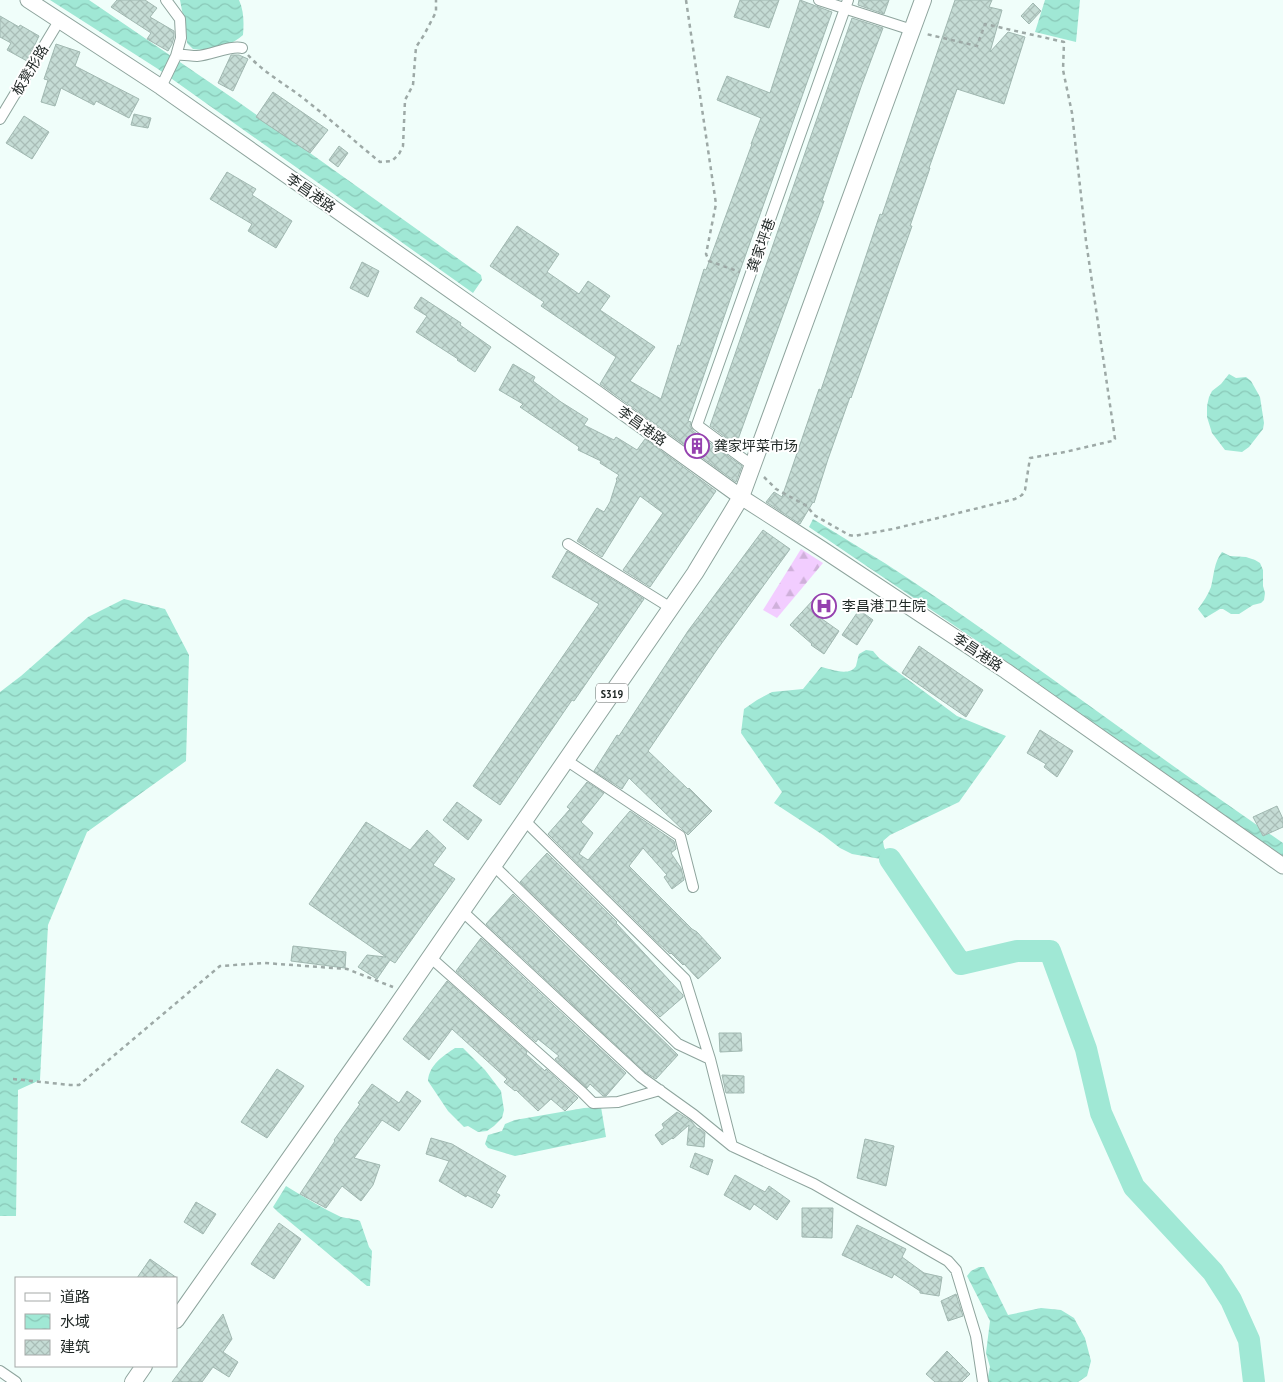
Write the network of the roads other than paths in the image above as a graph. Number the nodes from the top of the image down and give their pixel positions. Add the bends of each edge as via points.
1 (28, 0) edge
2 (166, 0) edge
3 (819, 0) edge
4 (923, 0) edge
5 (847, 4) edge
6 (59, 21) junction
7 (912, 30) junction
8 (242, 48) road end
9 (176, 56) junction
10 (163, 83) junction
11 (0, 119) edge
12 (753, 466) junction
13 (742, 497) junction
14 (568, 544) dead end
15 (671, 608) junction
16 (566, 760) junction
17 (524, 820) junction
18 (494, 865) junction
19 (1283, 866) edge
20 (693, 887) dead end
21 (462, 911) junction
22 (430, 957) junction
23 (710, 1059) junction
24 (660, 1090) junction
25 (732, 1146) junction
26 (178, 1317) edge
27 (143, 1367) edge
28 (0, 1371) edge
29 (16, 1382) edge
30 (133, 1382) edge
31 (983, 1382) edge

1 - 6 street, 李昌港路
2 - 9 street via 180,19 181,38
3 - 5 street
4 - 7 main road, S319
5 - 7 street
5 - 12 street, 龚家坪巷 via 697,425
6 - 10 street, 李昌港路
6 - 11 street, 板凳形路
7 - 12 main road, S319
8 - 9 street via 236,46 196,56
9 - 10 street
10 - 13 street, 李昌港路
12 - 13 main road, S319
13 - 15 main road, S319
13 - 19 street, 李昌港路 via 1006,671
14 - 15 street
15 - 16 main road, S319
16 - 17 main road, S319
16 - 20 street via 680,836
17 - 18 main road, S319
17 - 23 street via 686,979
18 - 21 main road, S319
18 - 23 street via 678,1044
21 - 22 main road, S319
21 - 24 street via 641,1077
22 - 24 street via 593,1103 618,1102
22 - 26 main road, S319
23 - 25 street
24 - 25 street
25 - 31 street via 814,1184 948,1261 956,1270 976,1336
27 - 30 main road
28 - 29 street

